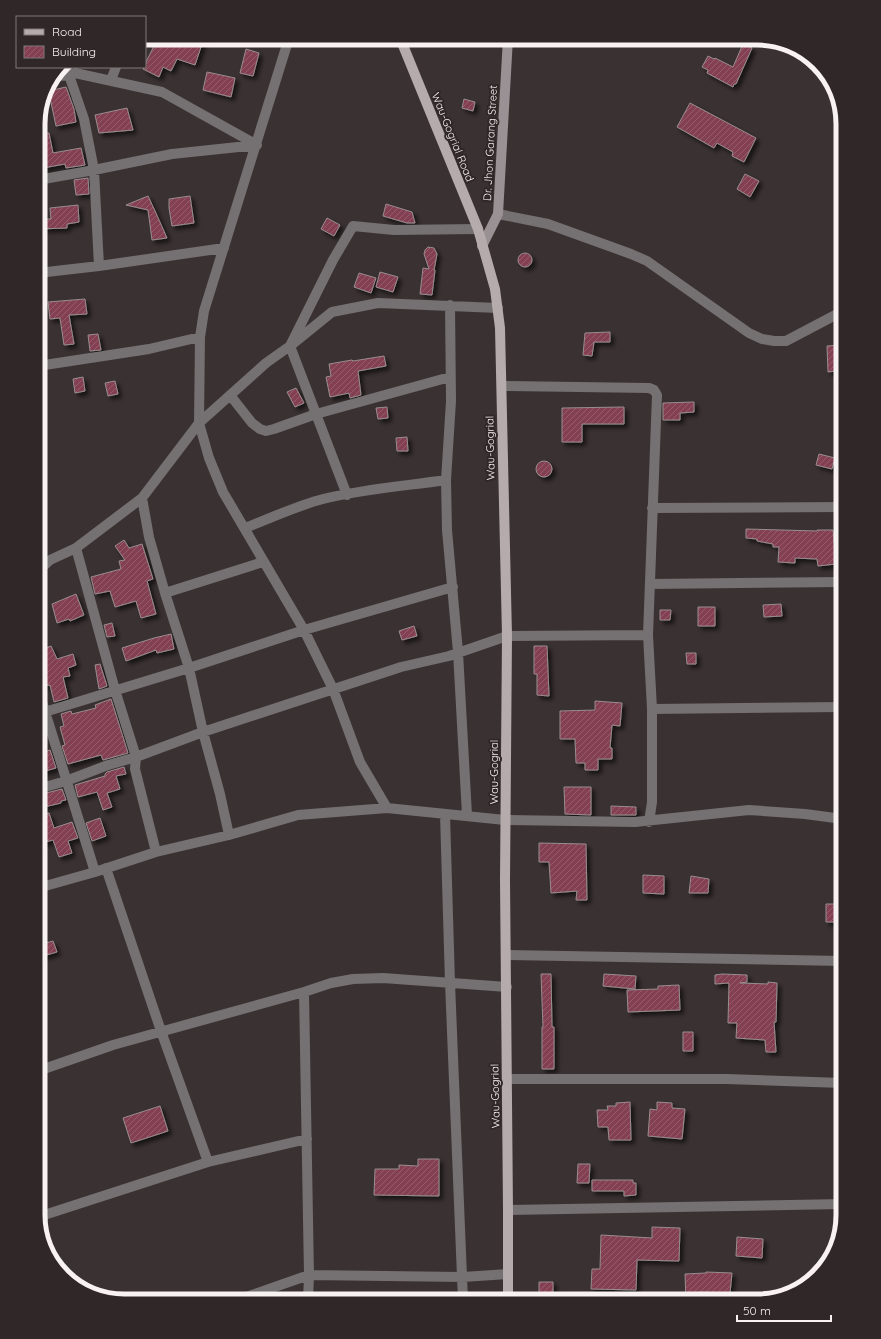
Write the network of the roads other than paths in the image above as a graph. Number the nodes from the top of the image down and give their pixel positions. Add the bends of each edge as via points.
1 (288, 45) edge
2 (403, 45) edge
3 (508, 45) edge
4 (116, 68) edge
5 (71, 71) edge
6 (111, 80) junction
7 (257, 145) junction
8 (94, 170) junction
9 (45, 179) edge
10 (498, 214) junction
11 (478, 229) junction
12 (482, 246) junction
13 (224, 248) junction
14 (99, 266) junction
15 (45, 272) edge
16 (450, 305) junction
17 (498, 308) junction
18 (836, 315) edge
19 (200, 337) junction
20 (290, 346) junction
21 (45, 365) edge
22 (450, 377) junction
23 (502, 386) junction
24 (230, 395) junction
25 (316, 414) junction
26 (199, 423) junction
27 (446, 480) junction
28 (347, 494) junction
29 (142, 498) junction
30 (836, 507) edge
31 (652, 508) junction
32 (245, 528) junction
33 (76, 548) junction
34 (263, 562) junction
35 (45, 565) edge
36 (836, 582) edge
37 (650, 584) junction
38 (452, 588) junction
39 (165, 593) junction
40 (304, 630) junction
41 (648, 635) junction
42 (506, 636) junction
43 (458, 652) junction
44 (189, 668) junction
45 (333, 689) junction
46 (115, 690) junction
47 (836, 707) edge
48 (652, 709) junction
49 (45, 712) edge
50 (45, 722) edge
51 (203, 732) junction
52 (136, 757) junction
53 (66, 781) junction
54 (45, 787) edge
55 (388, 808) junction
56 (445, 814) junction
57 (467, 815) junction
58 (836, 818) edge
59 (506, 820) junction
60 (649, 822) junction
61 (229, 835) junction
62 (156, 852) junction
63 (106, 868) junction
64 (95, 872) junction
65 (45, 886) edge
66 (506, 955) junction
67 (836, 961) edge
68 (450, 983) junction
69 (507, 987) junction
70 (304, 992) junction
71 (161, 1032) junction
72 (45, 1069) edge
73 (507, 1079) junction
74 (836, 1083) edge
75 (307, 1139) junction
76 (208, 1162) junction
77 (836, 1204) edge
78 (508, 1210) junction
79 (45, 1214) edge
80 (508, 1274) junction
81 (309, 1275) junction
82 (462, 1277) junction
83 (255, 1294) edge
84 (308, 1294) edge
85 (463, 1294) edge
86 (508, 1294) edge

1 - 7 street
2 - 11 main road, Wau-Gogrial Road
3 - 10 street, Dr. Jhon Garang Street
4 - 6 street
5 - 6 street
5 - 8 street
6 - 7 street via 162,92
7 - 8 street via 172,154
7 - 13 street
8 - 9 street
8 - 14 street
10 - 12 street, Dr. Jhon Garang Street
10 - 18 street via 548,224 647,261 749,333 762,339 786,341
11 - 12 main road, Wau-Gogrial Road
11 - 20 street via 394,230 353,226
12 - 17 main road, Wau-Gogrial
13 - 14 street
13 - 19 street via 204,311
14 - 15 street
16 - 17 street
16 - 20 street via 378,303 332,312
16 - 22 street
17 - 23 main road, Wau-Gogrial
19 - 21 street via 150,349
19 - 26 street
20 - 24 street via 266,363
20 - 25 street
22 - 25 street
22 - 27 street
23 - 31 street via 654,390 657,395
23 - 42 main road, Wau-Gogrial
24 - 25 street via 252,424 260,429 274,429
24 - 26 street
25 - 28 street
26 - 29 street
26 - 32 street via 209,458 223,492
27 - 28 street
27 - 38 street
28 - 32 street via 322,499
29 - 33 street
29 - 39 street via 149,537
30 - 31 street
31 - 37 street
32 - 34 street
33 - 35 street
33 - 46 street
34 - 39 street
34 - 40 street
36 - 37 street
37 - 41 street
38 - 40 street
38 - 43 street
39 - 44 street
40 - 44 street
40 - 45 street
41 - 42 street
41 - 48 street
42 - 43 street
42 - 59 main road, Wau-Gogrial
43 - 45 street
43 - 57 street
44 - 46 street
44 - 51 street
45 - 51 street
45 - 55 street via 360,762
46 - 49 street
46 - 52 street
47 - 48 street
48 - 60 street via 652,802
50 - 53 street
51 - 52 street
51 - 61 street
52 - 53 street
52 - 62 street via 135,769
53 - 54 street
53 - 64 street
55 - 56 street
55 - 61 street via 298,815
56 - 57 street
56 - 68 street
57 - 59 street
58 - 60 street via 749,810
59 - 60 street
59 - 66 main road, Wau-Gogrial
61 - 62 street
62 - 63 street
63 - 64 street
63 - 71 street
64 - 65 street
66 - 67 street
66 - 69 main road, Wau-Gogrial
68 - 69 street
68 - 70 street via 383,978 353,979
68 - 82 street
69 - 73 main road, Wau-Gogrial
70 - 71 street
70 - 75 street
71 - 72 street via 112,1045
71 - 76 street
73 - 74 street via 719,1079
73 - 78 main road, Wau-Gogrial
75 - 76 street
75 - 81 street
76 - 79 street
77 - 78 street
78 - 80 main road, Wau-Gogrial
80 - 82 street
80 - 86 main road, Wau-Gogrial
81 - 82 street
81 - 83 street
81 - 84 street
82 - 85 street

